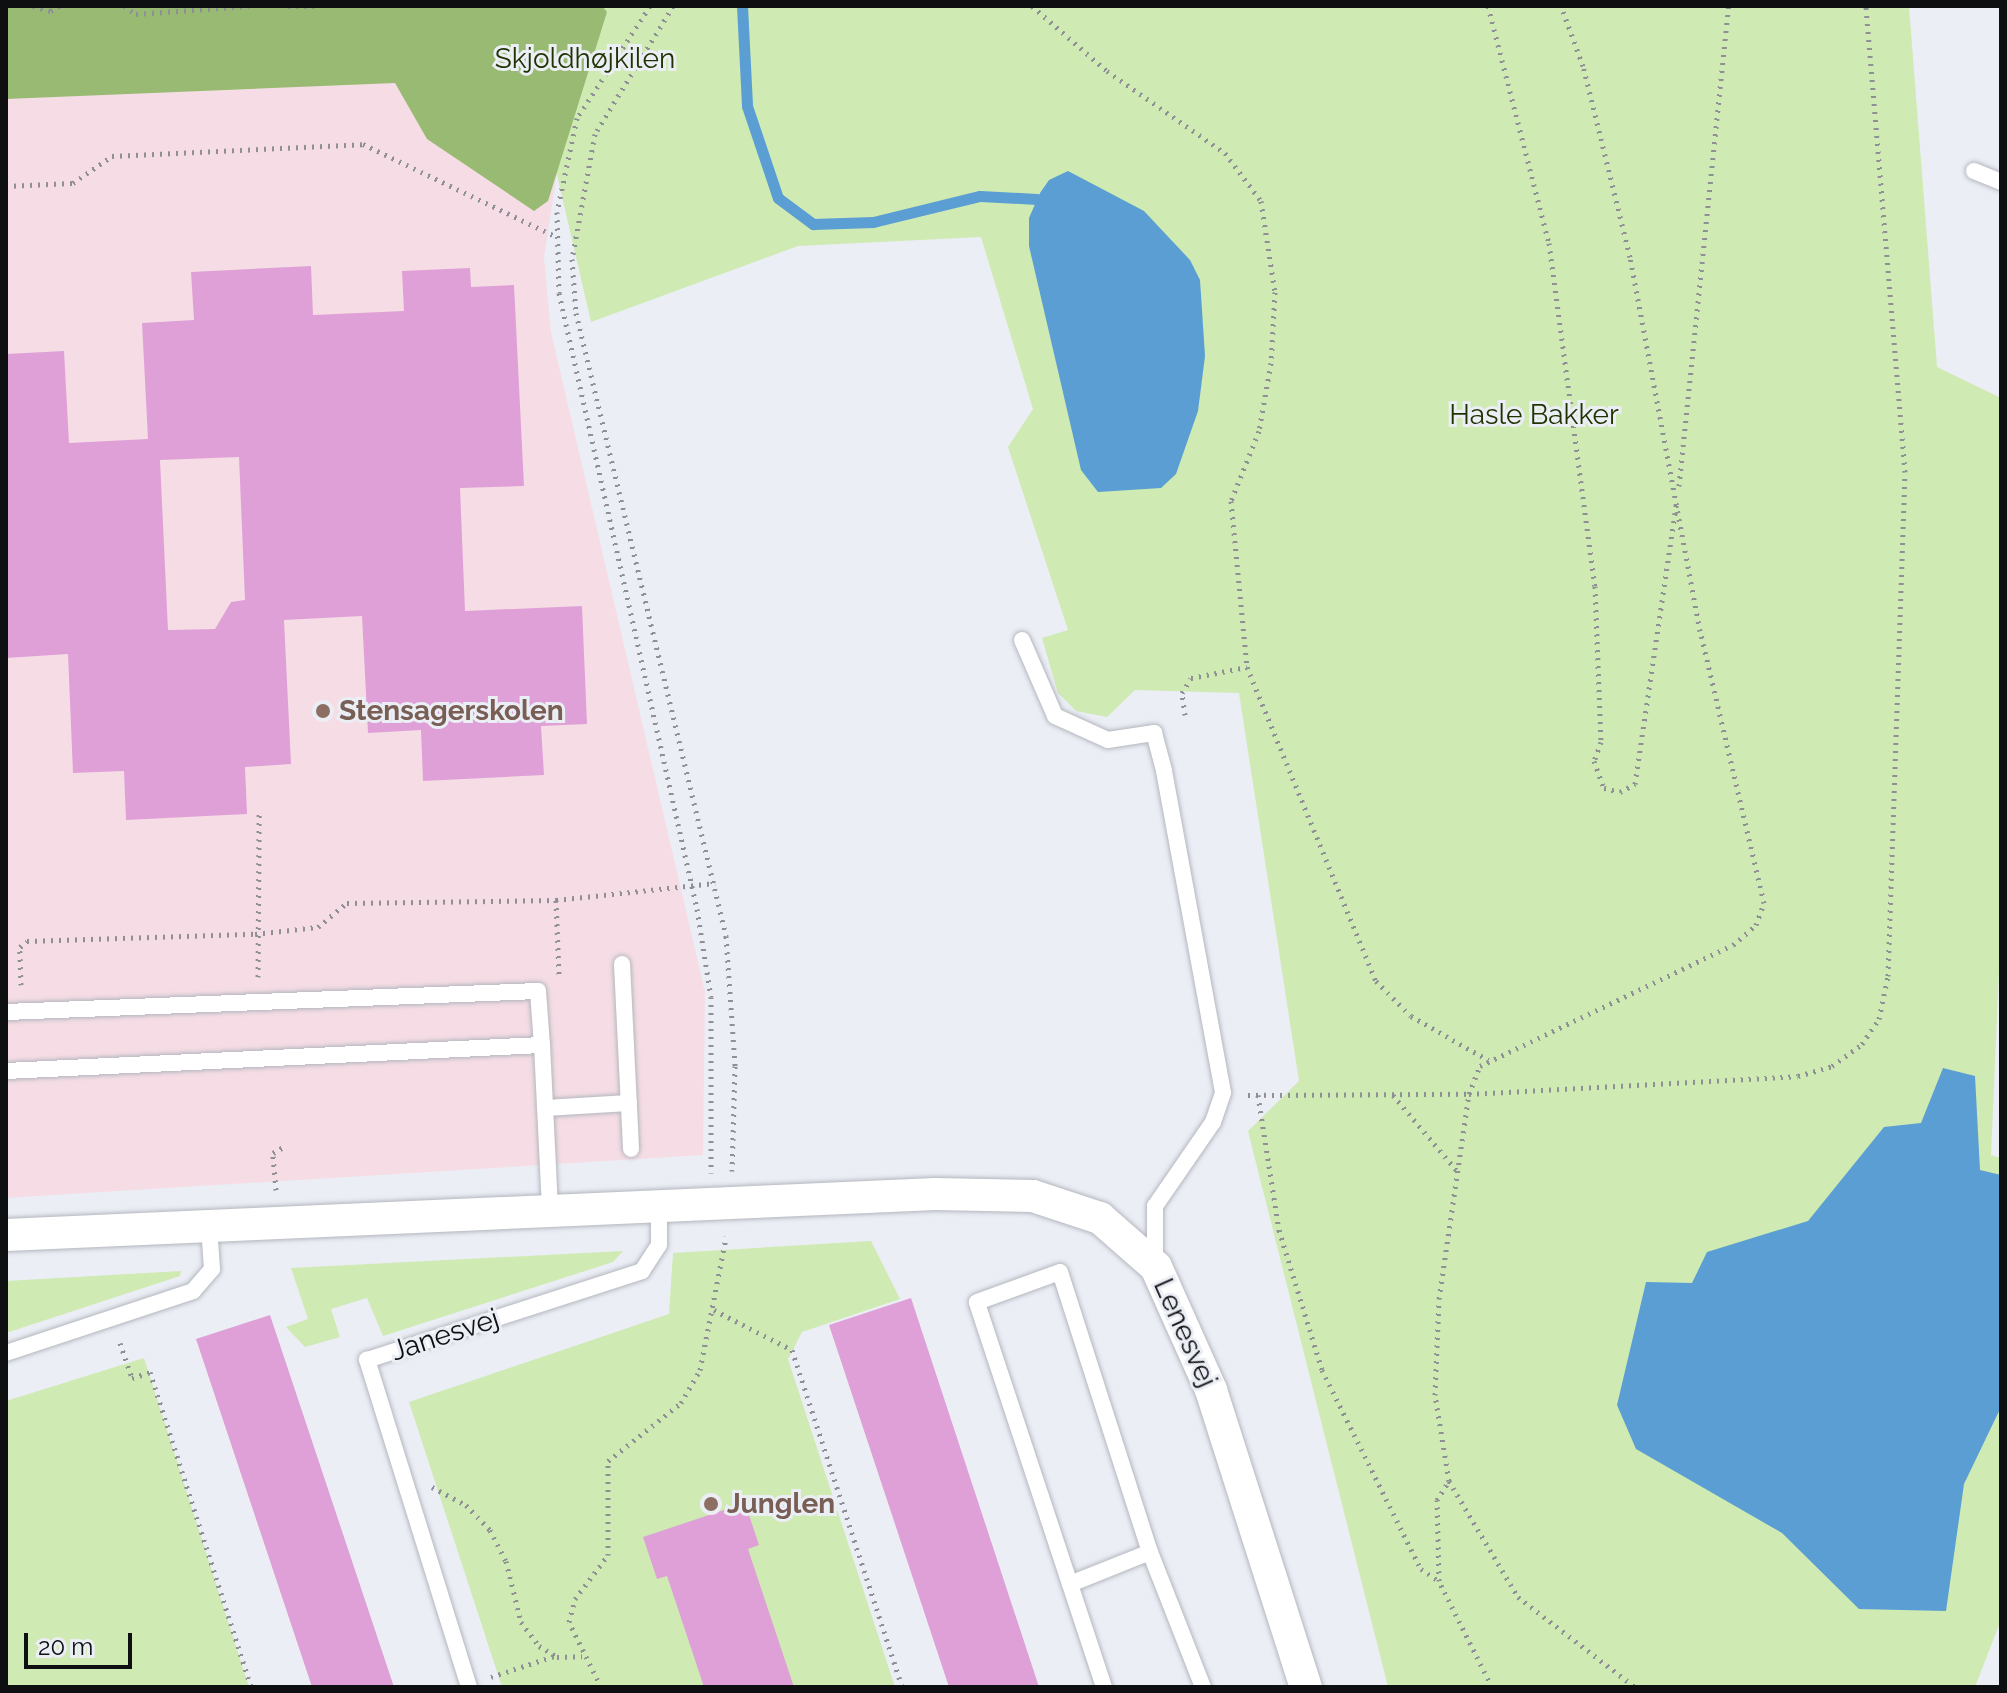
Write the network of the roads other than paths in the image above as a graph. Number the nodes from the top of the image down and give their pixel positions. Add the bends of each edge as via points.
1 (1974, 171) dead end
2 (2001, 182) edge
3 (1022, 640) dead end
4 (622, 964) dead end
5 (14, 1012) edge
6 (542, 1045) junction
7 (6, 1071) edge
8 (629, 1103) junction
9 (545, 1108) junction
10 (631, 1149) dead end
11 (659, 1204) junction
12 (550, 1210) junction
13 (209, 1226) junction
14 (6, 1235) edge
15 (1156, 1267) junction
16 (6, 1353) edge
17 (1150, 1552) junction
18 (1070, 1584) junction
19 (1304, 1686) edge
20 (469, 1687) edge
21 (1104, 1687) edge
22 (1203, 1687) edge

1 - 2 lane
3 - 15 lane via 1055,716 1108,740 1154,733 1223,1093 1213,1122 1155,1206 1150,1239
4 - 8 lane
5 - 6 lane via 538,991
6 - 7 lane
6 - 9 lane
8 - 9 lane
8 - 10 lane
9 - 12 lane
11 - 12 street
11 - 15 street, Lenesvej via 1033,1196 1100,1218
11 - 20 lane, Janesvej via 659,1245 642,1271 367,1360
12 - 13 street
13 - 14 street
13 - 16 lane via 212,1269 193,1291
15 - 19 street, Lenesvej via 1211,1390
17 - 18 lane
17 - 18 lane via 1060,1272 977,1302
17 - 22 lane
18 - 21 lane

